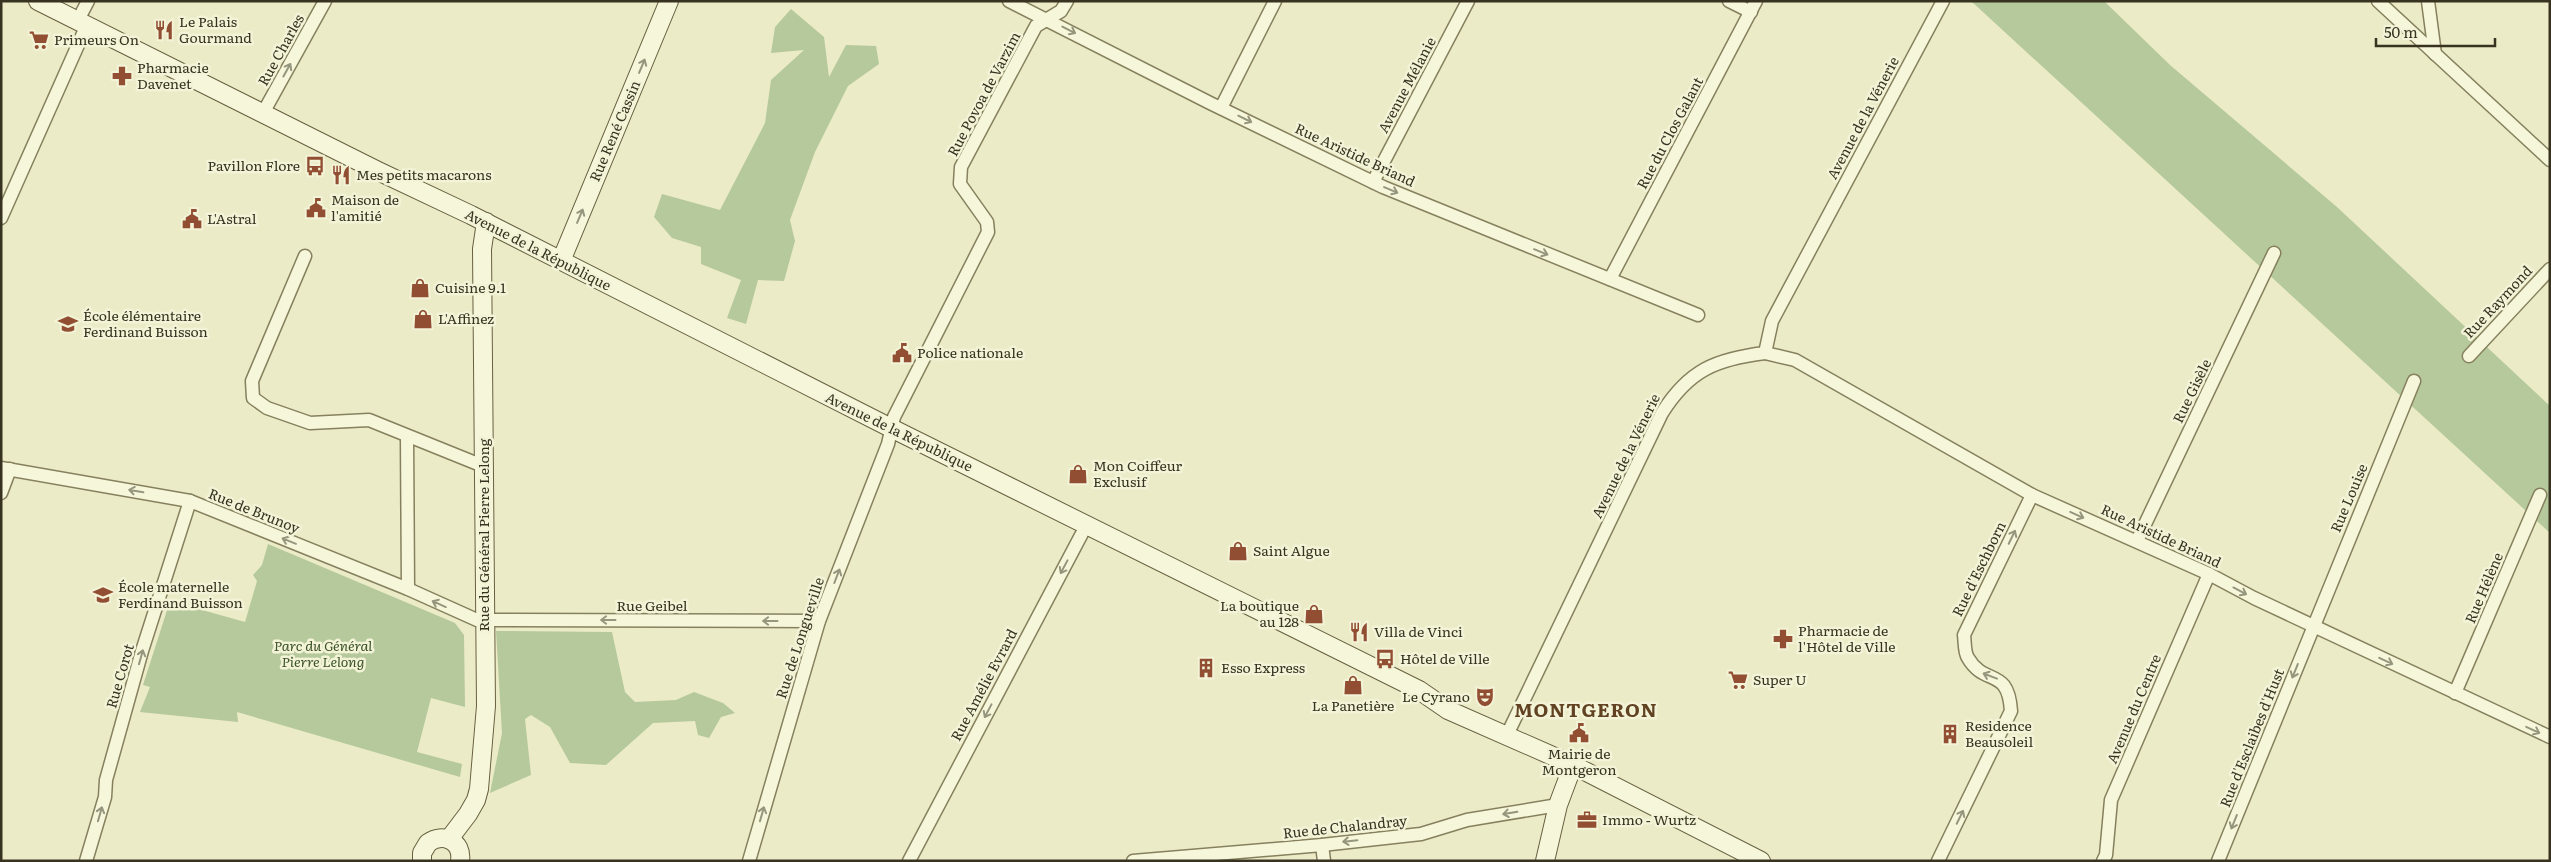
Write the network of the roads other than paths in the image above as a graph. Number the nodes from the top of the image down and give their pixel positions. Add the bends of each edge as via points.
1 (38, 1) edge
2 (88, 1) edge
3 (325, 1) edge
4 (669, 1) edge
5 (1009, 1) edge
6 (1067, 1) edge
7 (1275, 1) edge
8 (1468, 1) edge
9 (1729, 1) edge
10 (1943, 1) edge
11 (2378, 1) edge
12 (2428, 1) edge
13 (1754, 7) edge
14 (1048, 20) junction
15 (82, 24) junction
16 (2435, 54) junction
17 (1221, 108) junction
18 (263, 113) junction
19 (2550, 160) edge
20 (1373, 182) junction
21 (1, 218) edge
22 (486, 222) junction
23 (2274, 253) dead end
24 (305, 256) dead end
25 (561, 261) junction
26 (2550, 269) edge
27 (1610, 279) junction
28 (1698, 315) dead end
29 (1765, 353) junction
30 (2469, 356) dead end
31 (2414, 381) dead end
32 (891, 428) junction
33 (407, 436) junction
34 (483, 466) junction
35 (5, 468) edge
36 (1, 493) edge
37 (2032, 495) junction
38 (2540, 495) dead end
39 (190, 501) junction
40 (1086, 524) junction
41 (2137, 541) junction
42 (2209, 574) junction
43 (408, 589) junction
44 (485, 620) junction
45 (819, 621) junction
46 (2312, 626) junction
47 (2455, 693) junction
48 (1506, 737) junction
49 (2550, 738) edge
50 (1573, 765) junction
51 (1558, 805) junction
52 (449, 839) junction
53 (1322, 845) junction
54 (86, 861) edge
55 (422, 861) edge
56 (460, 861) edge
57 (749, 861) edge
58 (909, 861) edge
59 (1133, 861) edge
60 (1324, 861) edge
61 (1544, 861) edge
62 (1761, 861) edge
63 (1938, 861) edge
64 (2103, 861) edge
65 (2218, 861) edge

1 - 15 main road, Avenue de la République
2 - 15 street
18 -> 3 street, Rue Charles
25 -> 4 main road, Rue René Cassin
5 - 14 street, Rue Aristide Briand
6 - 14 street, Rue Povoa de Varzim via 1062,11
7 - 17 street
8 - 20 street, Avenue Mélanie
9 - 13 street
10 - 29 street, Avenue de la Vénerie via 1772,321
11 - 16 street
12 - 16 street
13 - 27 street, Rue du Clos Galant
14 -> 17 street, Rue Aristide Briand
14 - 32 street, Rue Povoa de Varzim via 1036,26 961,167 960,184 987,222 988,232
15 - 18 main road, Avenue de la République
15 - 21 street
16 - 19 street
17 -> 20 street, Rue Aristide Briand
18 - 22 main road, Avenue de la République
20 -> 27 street, Rue Aristide Briand
22 - 25 main road, Avenue de la République
22 - 34 main road, Rue du Général Pierre Lelong via 482,249
23 - 41 street, Rue Gisèle
24 - 33 street via 252,381 253,398 267,408 310,423 369,420
25 - 32 main road, Avenue de la République
26 - 30 street, Rue Raymond
27 - 28 street, Rue Aristide Briand
29 - 37 street, Rue Aristide Briand via 1795,360
29 - 48 street, Avenue de la Vénerie via 1736,357 1699,372 1674,394
31 - 46 street, Rue Louise
32 - 40 main road, Avenue de la République
45 -> 32 street, Rue de Longueville via 888,444
33 - 34 street
33 - 43 street
34 - 44 main road, Rue du Général Pierre Lelong
35 - 36 street
39 -> 35 street, Rue de Brunoy
37 -> 41 street, Rue Aristide Briand
63 -> 37 street, Rue d'Eschborn via 2011,711 2010,693 1997,678 1980,673 1967,656 1964,635
38 - 47 street, Rue Hélène
43 -> 39 street, Rue de Brunoy
54 -> 39 street, Rue Corot via 142,651
40 - 48 main road, Avenue de la République via 1419,690 1448,710
40 -> 58 street, Rue Amélie Evrard
41 - 42 street, Rue Aristide Briand
42 -> 46 street, Rue Aristide Briand
42 - 64 street, Avenue du Centre via 2111,800
44 -> 43 street, Rue de Brunoy via 472,618
45 -> 44 street, Rue Geibel
44 - 52 main road, Rue du Général Pierre Lelong via 486,706 479,789 468,814
57 -> 45 street, Rue de Longueville
46 -> 47 street, Rue Aristide Briand
46 -> 65 street, Rue d'Esclaibes d'Hust
47 -> 49 street, Rue Aristide Briand
48 - 50 main road, Avenue de la République
50 - 51 main road
50 - 62 main road, Avenue de la République
51 -> 53 street, Rue de Chalandray via 1467,820 1422,834
51 - 61 main road
52 - 55 main road via 438,838 428,843 422,853
52 - 56 main road via 458,846
53 - 59 street, Rue de Chalandray
53 - 60 street

